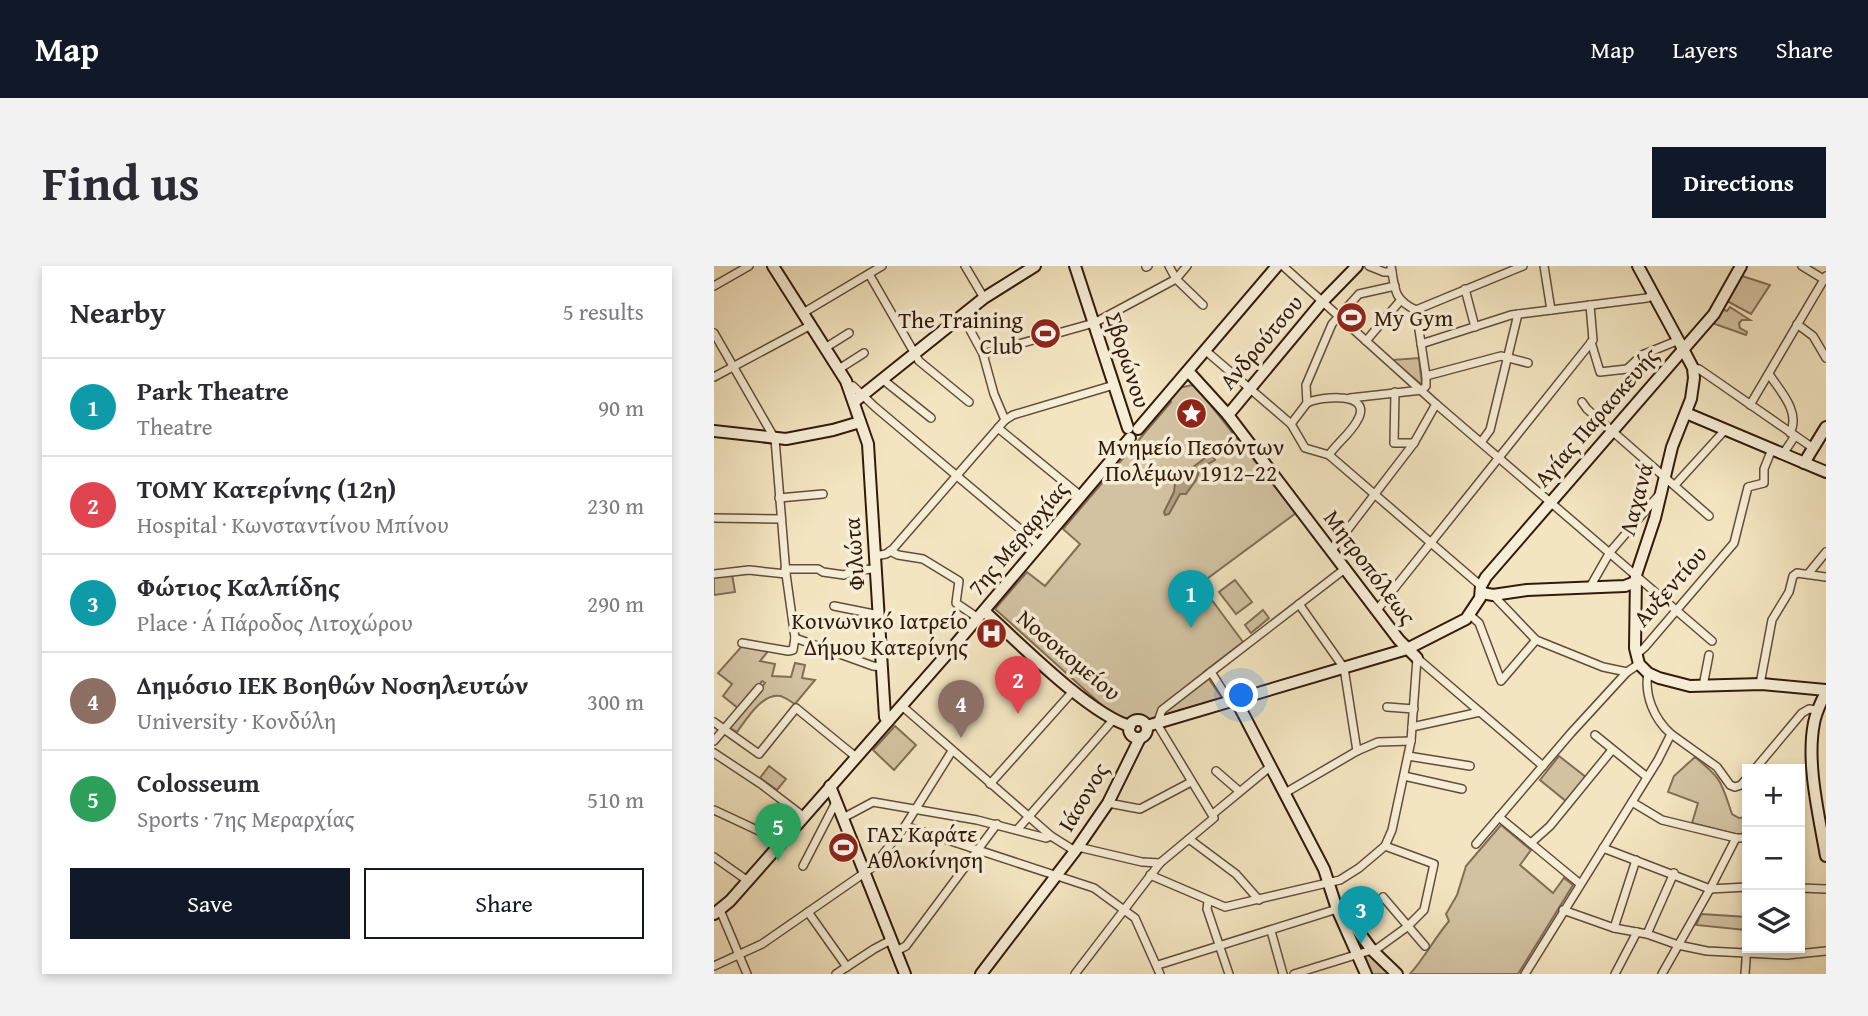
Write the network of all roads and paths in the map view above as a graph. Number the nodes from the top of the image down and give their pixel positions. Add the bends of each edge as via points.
1 (749, 266) edge
2 (773, 266) edge
3 (882, 266) edge
4 (965, 266) edge
5 (1035, 266) edge
6 (1075, 266) edge
7 (1169, 266) edge
8 (1187, 266) edge
9 (1277, 266) edge
10 (1283, 266) edge
11 (1357, 266) edge
12 (1369, 266) edge
13 (1523, 266) edge
14 (1544, 266) edge
15 (1638, 266) edge
16 (1741, 266) edge
17 (1802, 266) edge
18 (1392, 269) edge
19 (869, 274) junction
20 (1176, 279) junction
21 (1825, 279) edge
22 (714, 286) edge
23 (1395, 286) junction
24 (1465, 289) junction
25 (1653, 295) junction
26 (984, 298) junction
27 (1322, 302) junction
28 (1400, 302) junction
29 (1203, 305) dead end
30 (1590, 305) junction
31 (1416, 310) junction
32 (1551, 310) junction
33 (803, 313) junction
34 (1518, 314) junction
35 (962, 315) junction
36 (1338, 316) junction
37 (1094, 323) junction
38 (811, 324) junction
39 (1797, 324) junction
40 (1475, 327) junction
41 (714, 333) edge
42 (849, 333) dead end
43 (1366, 341) junction
44 (1591, 342) junction
45 (1421, 344) junction
46 (1681, 345) junction
47 (825, 348) junction
48 (1206, 351) junction
49 (864, 353) dead end
50 (915, 353) junction
51 (983, 354) junction
52 (1507, 357) junction
53 (1826, 358) edge
54 (1528, 363) dead end
55 (734, 367) junction
56 (839, 369) junction
57 (1693, 369) junction
58 (1188, 370) junction
59 (1769, 374) junction
60 (1426, 376) junction
61 (714, 377) edge
62 (879, 381) junction
63 (1114, 385) junction
64 (1250, 389) junction
65 (1422, 390) junction
66 (1395, 392) junction
67 (860, 398) junction
68 (1350, 398) junction
69 (969, 402) dead end
70 (1581, 402) dead end
71 (1307, 403) junction
72 (1436, 404) junction
73 (1750, 405) junction
74 (874, 407) junction
75 (1686, 413) junction
76 (1228, 415) junction
77 (930, 418) dead end
78 (859, 419) junction
79 (1005, 420) junction
80 (1291, 424) junction
81 (1826, 427) edge
82 (998, 428) junction
83 (1725, 430) junction
84 (714, 431) edge
85 (1612, 431) junction
86 (1132, 432) junction
87 (1793, 435) junction
88 (775, 439) junction
89 (1482, 441) junction
90 (1414, 443) junction
91 (1813, 448) junction
92 (1772, 449) junction
93 (1783, 454) junction
94 (1329, 455) junction
95 (1499, 457) junction
96 (1804, 463) junction
97 (1826, 472) edge
98 (955, 476) junction
99 (1664, 476) junction
100 (1675, 485) junction
101 (1661, 493) junction
102 (823, 494) dead end
103 (1081, 496) junction
104 (1375, 497) junction
105 (779, 498) junction
106 (1550, 501) junction
107 (1709, 516) dead end
108 (714, 518) edge
109 (781, 520) junction
110 (1431, 544) junction
111 (1038, 545) junction
112 (890, 551) junction
113 (1332, 551) junction
114 (1611, 552) junction
115 (1826, 552) edge
116 (875, 556) junction
117 (1346, 568) junction
118 (876, 569) junction
119 (785, 571) junction
120 (714, 574) edge
121 (1808, 574) junction
122 (1826, 577) edge
123 (1636, 578) junction
124 (1590, 587) junction
125 (1485, 591) junction
126 (1299, 604) junction
127 (834, 606) dead end
128 (1676, 609) junction
129 (1377, 610) junction
130 (981, 614) junction
131 (879, 615) junction
132 (1470, 615) junction
133 (795, 638) junction
134 (1536, 640) junction
135 (1712, 641) dead end
136 (742, 643) dead end
137 (1407, 649) junction
138 (1709, 655) dead end
139 (1417, 658) junction
140 (1637, 659) junction
141 (882, 667) junction
142 (1344, 668) junction
143 (1627, 671) junction
144 (1211, 672) junction
145 (1648, 673) junction
146 (1760, 684) junction
147 (1703, 687) junction
148 (759, 688) dead end
149 (1073, 690) junction
150 (1826, 691) edge
151 (1233, 701) junction
152 (1387, 707) dead end
153 (1414, 709) junction
154 (1818, 710) junction
155 (1480, 712) junction
156 (895, 714) junction
157 (1114, 720) junction
158 (714, 722) edge
159 (1152, 725) junction
160 (1130, 726) junction
161 (1412, 727) junction
162 (723, 730) junction
163 (1671, 734) junction
164 (1595, 736) dead end
165 (1140, 738) junction
166 (714, 741) edge
167 (1411, 741) junction
168 (1612, 750) junction
169 (952, 751) junction
170 (1357, 751) junction
171 (714, 753) edge
172 (1408, 756) junction
173 (856, 757) junction
174 (1759, 764) edge
175 (1271, 766) junction
176 (1470, 766) dead end
177 (1542, 766) junction
178 (1216, 771) dead end
179 (1404, 776) junction
180 (1647, 777) junction
181 (1191, 782) junction
182 (990, 784) junction
183 (1742, 784) edge
184 (830, 786) junction
185 (1462, 789) dead end
186 (1239, 791) junction
187 (1285, 793) junction
188 (836, 802) junction
189 (1632, 802) junction
190 (1108, 803) junction
191 (915, 809) junction
192 (714, 810) edge
193 (803, 816) junction
194 (1213, 816) junction
195 (1029, 817) junction
196 (1499, 817) junction
197 (843, 818) junction
198 (997, 824) junction
199 (905, 825) junction
200 (1823, 825) edge
201 (1017, 830) junction
202 (1051, 836) junction
203 (1735, 838) junction
204 (1742, 838) edge
205 (1189, 839) junction
206 (780, 843) junction
207 (1531, 843) junction
208 (1476, 844) dead end
209 (1385, 846) junction
210 (1603, 848) junction
211 (1077, 849) junction
212 (979, 850) junction
213 (1826, 856) edge
214 (714, 857) edge
215 (1636, 860) junction
216 (1160, 863) junction
217 (803, 866) dead end
218 (863, 873) junction
219 (1674, 873) junction
220 (1058, 874) junction
221 (1150, 875) junction
222 (748, 881) junction
223 (1328, 883) junction
224 (1579, 883) junction
225 (1742, 887) edge
226 (1805, 888) edge
227 (1710, 889) junction
228 (1826, 889) edge
229 (1332, 896) junction
230 (1384, 897) dead end
231 (1259, 900) junction
232 (1208, 902) junction
233 (1125, 909) junction
234 (1337, 909) junction
235 (1563, 910) junction
236 (717, 912) edge
237 (808, 912) junction
238 (1406, 927) junction
239 (1614, 928) junction
240 (1271, 931) junction
241 (1637, 932) junction
242 (1647, 934) junction
243 (894, 945) junction
244 (1220, 945) junction
245 (1678, 945) junction
246 (1425, 946) dead end
247 (1372, 950) junction
248 (1742, 950) edge
249 (1826, 951) edge
250 (1746, 953) edge
251 (1771, 953) edge
252 (1359, 954) junction
253 (740, 955) junction
254 (1157, 965) junction
255 (714, 967) edge
256 (847, 967) junction
257 (747, 974) edge
258 (836, 974) edge
259 (905, 974) edge
260 (981, 974) edge
261 (1075, 974) edge
262 (1160, 974) edge
263 (1229, 974) edge
264 (1283, 974) edge
265 (1294, 974) edge
266 (1366, 974) edge
267 (1396, 974) edge
268 (1525, 974) edge
269 (1615, 974) edge
270 (1662, 974) edge
271 (1745, 974) edge

1 - 22 street
2 - 33 street, Φιλώτα
3 - 19 street
4 - 26 street
5 - 26 street
6 - 37 street, Σβορώνου
7 - 20 street
8 - 20 street
9 - 48 street, 7ης Μεραρχίας
10 - 27 street
11 - 27 street, Ανδρούτσου
12 - 18 street via 1384,272
13 - 24 street
14 - 32 street
15 - 25 street
16 - 46 street, Αγίας Παρασκευής via 1714,314
17 - 21 street
18 - 23 street
19 - 33 street
19 - 50 street
20 - 29 street
20 - 37 street
21 - 39 street
23 - 28 street
23 - 36 street via 1359,294
24 - 31 street
24 - 40 street
25 - 30 street
25 - 46 street
26 - 35 street
27 - 36 street
27 - 64 street, Ανδρούτσου
28 - 31 street
28 - 43 street
30 - 32 street
30 - 44 street
31 - 45 street
32 - 34 street
33 - 38 street, Φιλώτα
34 - 40 street
34 - 52 street
35 - 50 street
35 - 51 street
36 - 43 street
36 - 71 street via 1306,386
37 - 51 street
37 - 63 street, Σβορώνου
38 - 47 street, Φιλώτα
38 - 55 street
39 - 53 street via 1813,336
39 - 59 street
40 - 45 street
41 - 55 street
42 - 47 street
43 - 65 street
44 - 46 street via 1600,372 1627,369 1643,355
44 - 95 street
45 - 60 street
46 - 57 street
46 - 85 street, Αγίας Παρασκευής
47 - 56 street, Φιλώτα
48 - 58 street, 7ης Μεραρχίας
48 - 64 street
49 - 56 street
50 - 62 street
50 - 69 street
51 - 79 street
52 - 54 street
52 - 60 street
52 - 89 street via 1490,430
55 - 61 street
55 - 88 street
56 - 67 street, Φιλώτα
57 - 73 street
57 - 75 street, Λαχανά
58 - 76 street, Μητροπόλεως
58 - 86 street, 7ης Μεραρχίας
59 - 73 street
59 - 87 street via 1792,411
60 - 65 street
62 - 67 street
62 - 77 street
63 - 79 street
63 - 86 street, Σβορώνου
64 - 76 street, Ανδρούτσου
64 - 80 street
65 - 66 street
65 - 72 street
66 - 68 street
66 - 90 street via 1394,443
67 - 74 street
67 - 78 street, Φιλώτα
68 - 71 street via 1317,398
68 - 94 street via 1360,410 1358,421
70 - 85 street
71 - 80 street
72 - 89 street
72 - 90 street
73 - 87 street
74 - 78 street
74 - 98 street
75 - 83 street
75 - 99 street, Λαχανά
76 - 113 street, Μητροπόλεως
78 - 88 street via 833,430
78 - 116 street, Φιλώτα via 868,444
79 - 82 street
80 - 94 street via 1305,448
81 - 91 street
82 - 98 street
82 - 103 street
83 - 92 street
83 - 100 street
84 - 88 street
85 - 99 street
85 - 106 street, Αγίας Παρασκευής
86 - 103 street, 7ης Μεραρχίας
87 - 91 street
87 - 93 street
88 - 105 street
89 - 95 street
90 - 104 street
91 - 96 street
92 - 93 street
92 - 128 street, Αυξεντίου via 1764,484 1748,487 1734,543
93 - 96 street
94 - 104 street
95 - 106 street
95 - 110 street
96 - 97 street
98 - 111 street
98 - 112 street
99 - 100 street
99 - 101 street, Λαχανά
100 - 107 street
101 - 114 street
101 - 123 street, Λαχανά
102 - 105 street
103 - 111 street, 7ης Μεραρχίας
104 - 110 street
104 - 113 street
105 - 109 street
106 - 114 street
106 - 125 street, Αγίας Παρασκευής via 1486,577
108 - 109 street
109 - 119 street
110 - 125 street
110 - 129 street
111 - 130 street, 7ης Μεραρχίας
112 - 116 street
112 - 130 street via 923,559 959,581 956,603
113 - 117 street, Μητροπόλεως
114 - 123 street
114 - 124 street
115 - 121 street
116 - 118 street, Φιλώτα
117 - 126 street
117 - 129 street, Μητροπόλεως
118 - 119 street via 844,575 818,569
118 - 131 street, Φιλώτα
119 - 120 street
119 - 133 street
121 - 122 street
121 - 146 street via 1794,574 1772,620
123 - 124 street via 1625,586
123 - 128 street
123 - 140 street, Λαχανά
124 - 125 street
125 - 132 street, Αγίας Παρασκευής
125 - 134 street
126 - 142 street
126 - 144 street
127 - 131 street
128 - 135 street
128 - 140 street, Αυξεντίου
129 - 137 street, Μητροπόλεως
130 - 149 street, Νοσοκομείου
130 - 156 street, 7ης Μεραρχίας
131 - 141 street, Φιλώτα
132 - 134 street via 1479,623 1501,681
132 - 137 street
133 - 136 street via 793,650
133 - 141 street
134 - 143 street via 1603,667
137 - 139 street, Μητροπόλεως
137 - 142 street
138 - 147 street
139 - 153 street
139 - 155 street, Μητροπόλεως
140 - 143 street, Αυξεντίου
140 - 145 street
141 - 156 street, Φιλώτα via 885,718
142 - 151 street
142 - 170 street
143 - 177 street, Αυξεντίου
144 - 151 street
144 - 159 street via 1162,710
145 - 147 street
145 - 163 street via 1646,692
146 - 147 street
146 - 150 street
148 - 162 street
149 - 157 street, Νοσοκομείου
149 - 182 street
150 - 154 street
151 - 159 street
151 - 175 street
152 - 153 street
153 - 161 street
154 - 174 street via 1802,713
154 - 200 street via 1812,738
155 - 161 street
155 - 177 street, Μητροπόλεως
156 - 169 street
156 - 173 street, 7ης Μεραρχίας
157 - 160 street, Νοσοκομείου
157 - 195 street
158 - 162 street
159 - 160 street via 1140,721
159 - 165 street, Ιάσονος
159 - 181 street
160 - 165 street via 1133,736
161 - 167 street
162 - 166 street
162 - 173 street via 759,754 796,708
163 - 180 street
163 - 183 street via 1717,767 1730,785
164 - 168 street
165 - 190 street, Ιάσονος
167 - 170 street via 1378,742
167 - 172 street
168 - 180 street
168 - 207 street
169 - 182 street
169 - 191 street
170 - 187 street
171 - 193 street
172 - 176 street
172 - 179 street
173 - 184 street, 7ης Μεραρχίας
175 - 186 street
175 - 187 street
177 - 196 street, Αυξεντίου
178 - 186 street
179 - 185 street
179 - 209 street
180 - 189 street
181 - 190 street via 1140,810
181 - 194 street
182 - 195 street
184 - 188 street
184 - 193 street, 7ης Μεραρχίας
186 - 194 street
187 - 223 street
188 - 197 street
188 - 217 street
189 - 203 street via 1662,820
189 - 210 street
190 - 211 street, Ιάσονος
191 - 197 street via 873,802
191 - 198 street
191 - 199 street
192 - 206 street
193 - 206 street, 7ης Μεραρχίας
194 - 205 street
195 - 201 street
195 - 202 street
196 - 207 street
196 - 208 street, Αυξεντίου
197 - 218 street
198 - 201 street
198 - 212 street
199 - 212 street
199 - 218 street via 873,867
200 - 213 street
201 - 202 street
202 - 211 street
203 - 204 street
203 - 227 street
205 - 216 street
205 - 231 street via 1236,874
206 - 222 street, 7ης Μεραρχίας
207 - 224 street
209 - 223 street via 1349,875
209 - 238 street via 1434,864 1424,910
210 - 215 street
210 - 224 street
211 - 216 street
211 - 220 street, Ιάσονος
212 - 220 street
212 - 243 street via 906,946
214 - 222 street
215 - 219 street
215 - 239 street
216 - 221 street
218 - 237 street
218 - 243 street
219 - 227 street
219 - 242 street
220 - 233 street via 1094,888
220 - 260 street, Ιάσονος
221 - 232 street
221 - 233 street
222 - 236 street, 7ης Μεραρχίας
223 - 229 street
223 - 231 street
224 - 235 street
225 - 227 street
226 - 228 street
227 - 245 street
229 - 234 street
229 - 247 street
230 - 238 street
231 - 232 street via 1229,907
232 - 244 street
233 - 254 street via 1135,918
233 - 261 street
234 - 240 street
234 - 252 street
235 - 239 street
235 - 268 street
236 - 253 street
237 - 253 street
237 - 256 street
238 - 246 street
238 - 247 street
239 - 241 street
240 - 244 street
240 - 264 street
241 - 242 street
241 - 269 street
242 - 245 street
243 - 256 street
243 - 259 street
244 - 254 street
244 - 263 street
245 - 248 street
245 - 270 street
247 - 252 street
247 - 267 street
249 - 251 street
250 - 271 street
252 - 265 street
252 - 266 street
253 - 255 street
253 - 257 street
254 - 262 street
256 - 258 street

